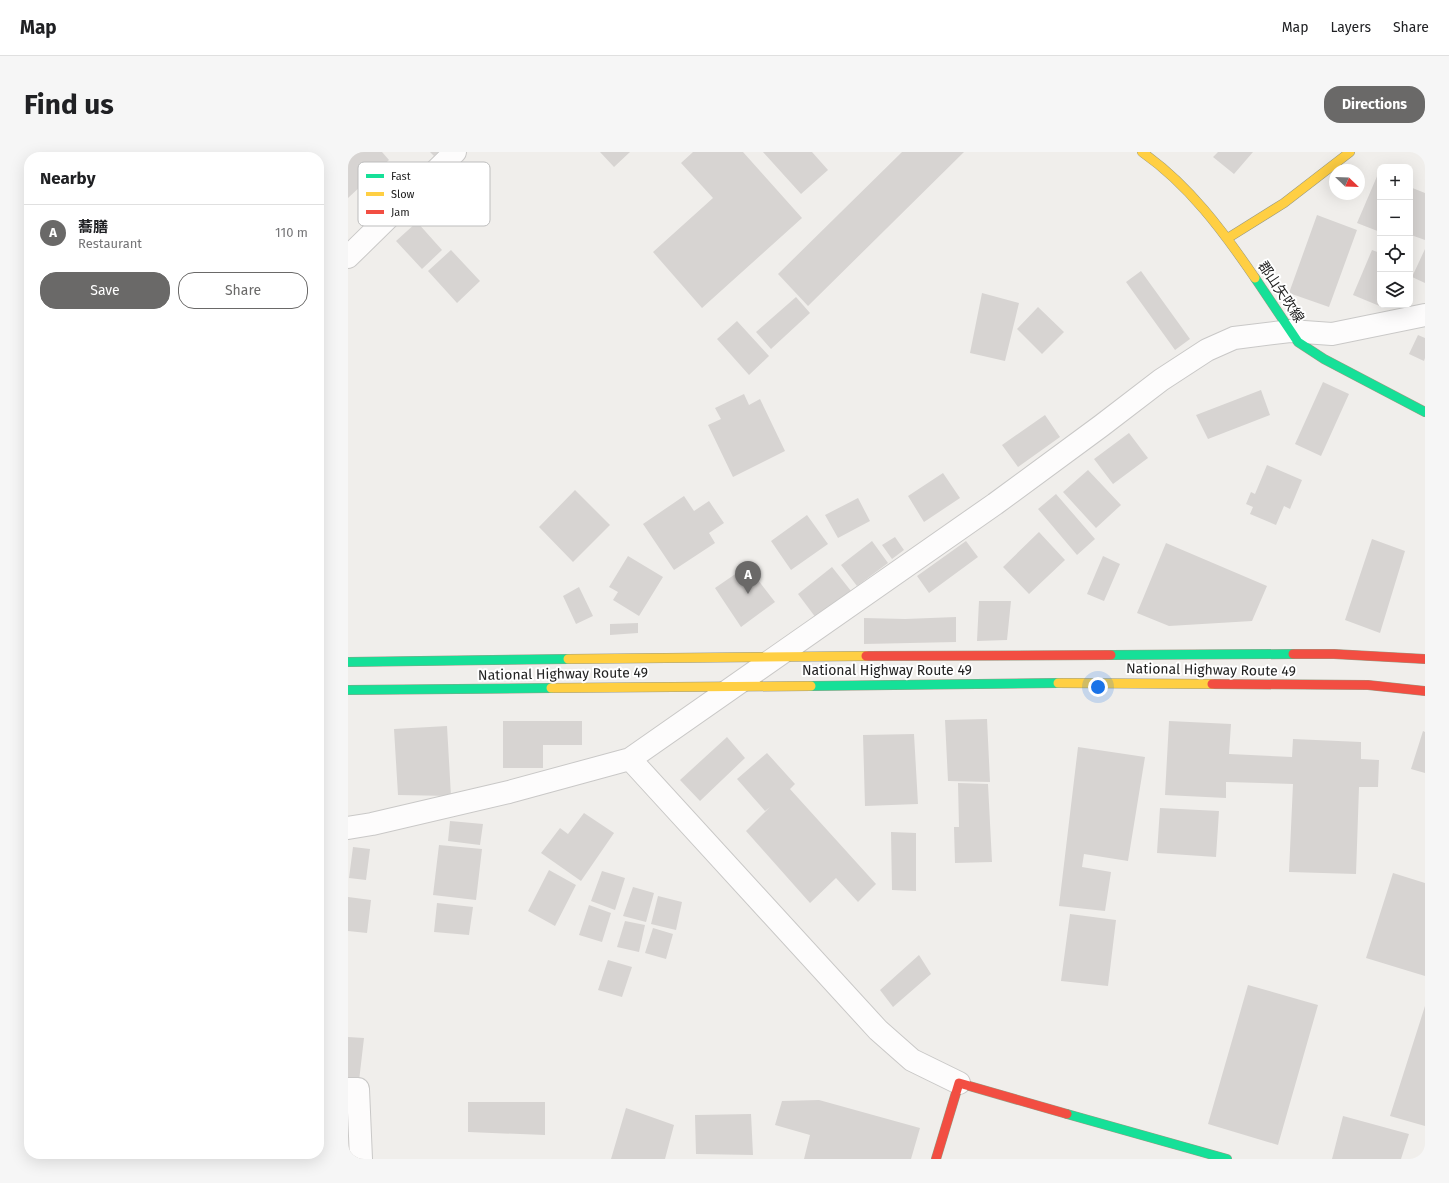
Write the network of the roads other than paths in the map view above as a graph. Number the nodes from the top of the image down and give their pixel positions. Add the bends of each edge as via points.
1 (455, 152) edge
2 (1142, 152) edge
3 (1350, 152) edge
4 (445, 162) edge
5 (380, 226) edge
6 (1228, 238) junction
7 (348, 257) edge
8 (1425, 315) edge
9 (1290, 331) junction
10 (1425, 412) edge
11 (777, 657) junction
12 (1425, 660) edge
13 (348, 662) edge
14 (734, 686) junction
15 (348, 690) edge
16 (1425, 691) edge
17 (630, 759) junction
18 (348, 828) edge
19 (959, 1083) junction
20 (348, 1089) edge
21 (361, 1159) edge
22 (936, 1159) edge
23 (1227, 1159) edge

1 - 4 street
2 - 6 main road, 郡山矢吹線 via 1190,194
3 - 6 main road via 1284,203
5 - 7 street
6 - 9 main road, 郡山矢吹線
8 - 9 street via 1332,334
9 - 10 main road, 郡山矢吹線 via 1298,342 1324,359
9 - 11 street via 1234,338 1207,350 1160,380 995,504
11 - 12 main road, National Highway Route 49 via 1334,654
11 - 13 main road, National Highway Route 49
11 - 14 street
14 - 15 main road, National Highway Route 49
14 - 16 main road, National Highway Route 49 via 1125,683 1368,685
14 - 17 street
17 - 18 street via 509,792
17 - 19 street via 878,1030 912,1060
19 - 22 main road
19 - 23 main road
20 - 21 street via 358,1089

